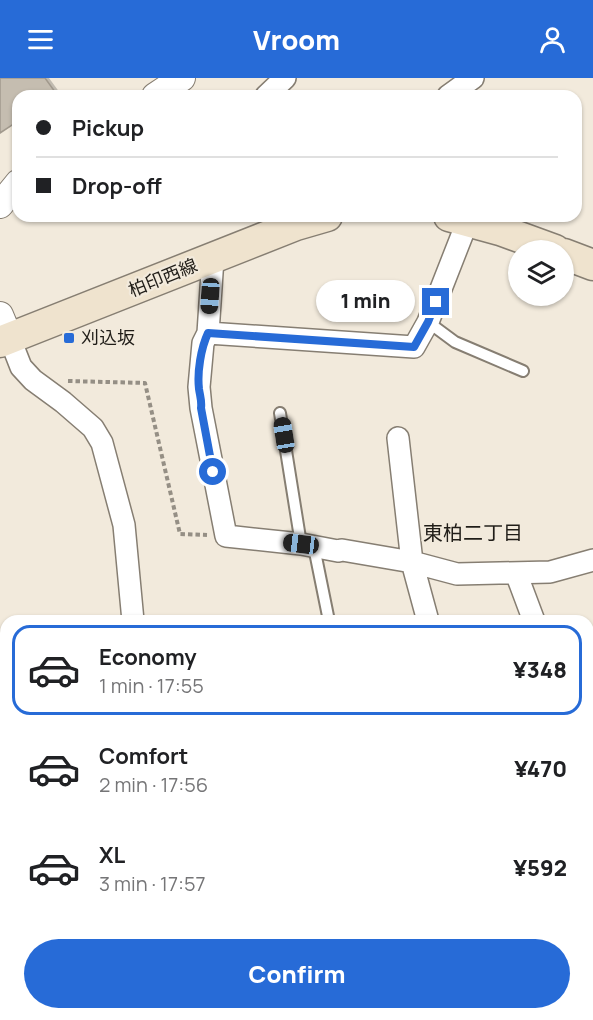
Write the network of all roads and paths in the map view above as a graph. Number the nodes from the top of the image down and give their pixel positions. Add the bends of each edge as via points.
1 (182, 78) edge
2 (285, 78) edge
3 (473, 78) edge
4 (164, 90) edge
5 (272, 90) edge
6 (456, 90) edge
7 (12, 190) edge
8 (0, 205) edge
9 (306, 222) edge
10 (458, 222) edge
11 (471, 222) edge
12 (525, 240) edge
13 (213, 258) junction
14 (574, 258) edge
15 (593, 265) edge
16 (428, 322) junction
17 (3, 332) edge
18 (208, 333) junction
19 (523, 370) dead end
20 (33, 380) junction
21 (280, 413) dead end
22 (398, 438) dead end
23 (226, 536) junction
24 (307, 545) junction
25 (593, 560) edge
26 (412, 562) junction
27 (516, 573) junction
28 (132, 615) edge
29 (327, 615) edge
30 (426, 615) edge
31 (532, 615) edge

1 - 4 street
2 - 5 street
3 - 6 street
7 - 8 street
9 - 13 main road, 柏印西線
10 - 16 street
11 - 12 main road
13 - 17 main road, 柏印西線
13 - 18 street
14 - 15 main road
16 - 18 street via 414,347
16 - 19 lane via 454,342
17 - 20 street via 21,367
18 - 23 street via 203,343 199,387
20 - 23 path via 145,383 180,534
20 - 28 street via 93,428 102,443 124,525
21 - 24 lane
22 - 26 street
23 - 24 street
24 - 26 street
24 - 29 lane
25 - 27 street via 550,572
26 - 27 street via 457,574
26 - 30 street
27 - 31 street

